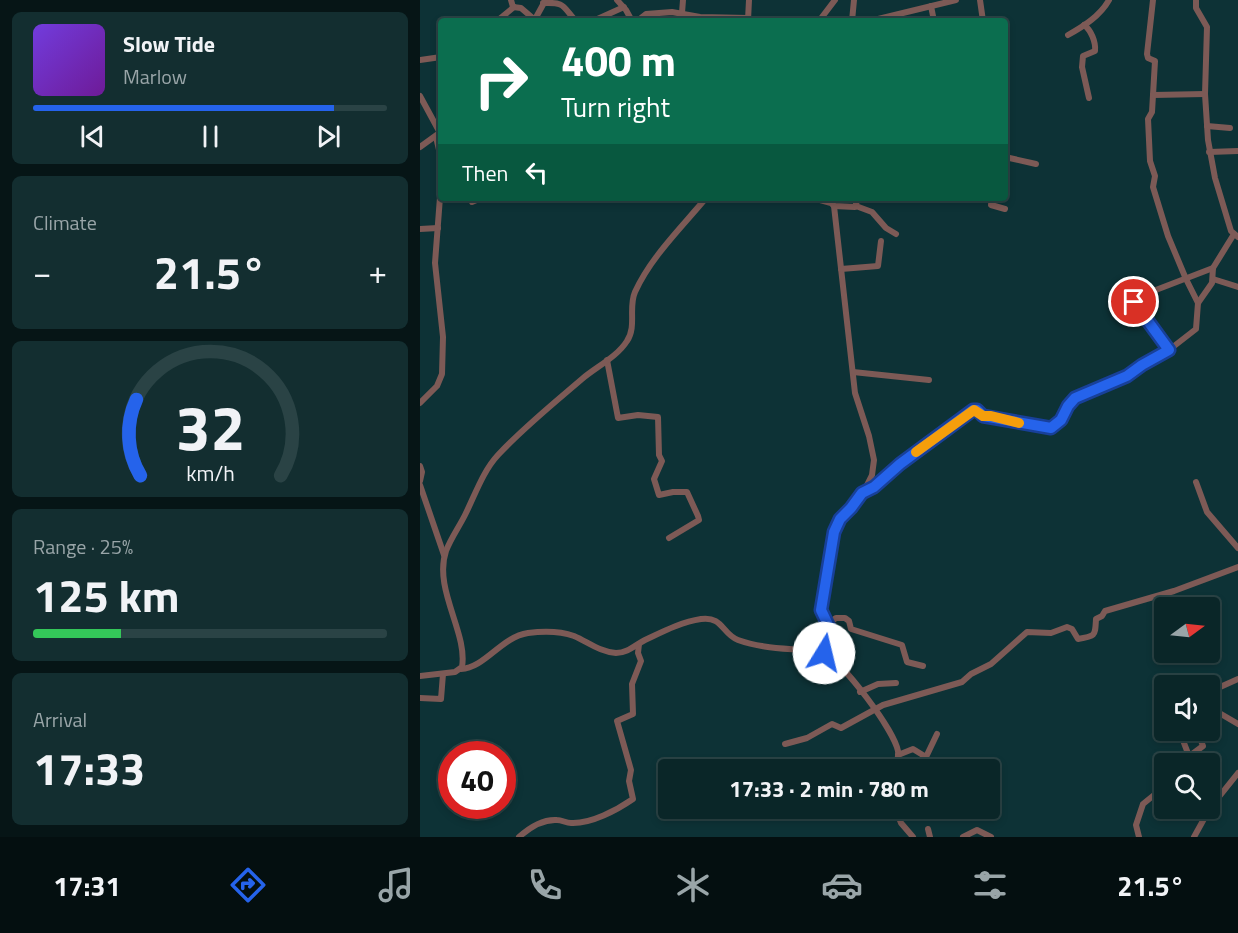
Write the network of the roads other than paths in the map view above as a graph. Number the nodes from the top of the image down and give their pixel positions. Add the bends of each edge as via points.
1 (511, 0) edge
2 (617, 0) edge
3 (683, 0) edge
4 (749, 0) edge
5 (835, 0) edge
6 (854, 0) edge
7 (956, 0) edge
8 (980, 0) edge
9 (1109, 0) edge
10 (1153, 0) edge
11 (1196, 0) edge
12 (544, 2) edge
13 (926, 4) edge
14 (514, 8) junction
15 (624, 8) junction
16 (682, 13) junction
17 (501, 18) edge
18 (532, 18) edge
19 (535, 18) edge
20 (573, 18) edge
21 (600, 18) edge
22 (630, 18) edge
23 (642, 18) edge
24 (724, 18) edge
25 (748, 18) edge
26 (821, 18) edge
27 (852, 18) edge
28 (880, 18) edge
29 (933, 18) edge
30 (983, 18) edge
31 (1084, 25) junction
32 (1068, 34) dead end
33 (438, 57) edge
34 (420, 60) edge
35 (1205, 94) junction
36 (1153, 95) junction
37 (420, 96) edge
38 (1089, 98) dead end
39 (1208, 126) junction
40 (1230, 128) dead end
41 (438, 132) edge
42 (420, 147) edge
43 (1238, 151) edge
44 (1209, 152) junction
45 (1008, 158) edge
46 (1036, 164) dead end
47 (440, 201) edge
48 (704, 201) edge
49 (824, 201) edge
50 (857, 201) edge
51 (992, 201) edge
52 (834, 206) junction
53 (856, 206) junction
54 (1005, 209) dead end
55 (1238, 221) edge
56 (1231, 227) junction
57 (438, 228) junction
58 (420, 229) edge
59 (896, 234) dead end
60 (1236, 236) edge
61 (881, 241) dead end
62 (1213, 268) junction
63 (841, 269) junction
64 (1186, 279) junction
65 (1213, 279) junction
66 (1238, 287) edge
67 (1198, 303) junction
68 (1169, 350) junction
69 (607, 360) junction
70 (853, 372) junction
71 (929, 380) dead end
72 (420, 403) edge
73 (420, 466) edge
74 (1196, 482) dead end
75 (420, 483) edge
76 (862, 493) junction
77 (669, 538) dead end
78 (1238, 548) edge
79 (445, 557) junction
80 (1238, 567) edge
81 (829, 623) junction
82 (639, 644) junction
83 (824, 653) junction
84 (923, 666) dead end
85 (461, 669) junction
86 (443, 674) junction
87 (420, 676) edge
88 (1238, 679) edge
89 (896, 683) dead end
90 (1220, 687) edge
91 (860, 692) junction
92 (420, 698) edge
93 (876, 709) junction
94 (1220, 713) edge
95 (1238, 724) edge
96 (937, 734) dead end
97 (1201, 741) edge
98 (785, 744) dead end
99 (1193, 753) edge
100 (898, 755) junction
101 (926, 757) joint
102 (897, 759) edge
103 (1238, 773) edge
104 (1154, 795) edge
105 (899, 819) edge
106 (545, 822) junction
107 (554, 825) dead end
108 (928, 829) dead end
109 (1196, 836) edge
110 (519, 837) edge
111 (913, 837) edge
112 (930, 837) edge
113 (963, 837) edge
114 (991, 837) edge
115 (1139, 837) edge

1 - 14 street
2 - 15 street
3 - 16 street
4 - 25 street
5 - 26 street
6 - 27 street
7 - 13 street
8 - 30 street
9 - 31 street
10 - 36 street via 1147,54 1155,61
11 - 35 street via 1196,8 1207,27
12 - 19 street
12 - 20 street via 566,6
13 - 28 street
13 - 29 street
14 - 17 street
14 - 18 street via 521,8
15 - 21 street
15 - 22 street
16 - 23 street
16 - 24 street
31 - 32 street
31 - 38 street via 1095,46 1095,51 1083,56
33 - 34 street
35 - 36 street
35 - 39 street
36 - 64 street via 1148,119 1154,186 1163,222
37 - 41 street
39 - 40 street
39 - 44 street
41 - 42 street
43 - 44 street
44 - 56 street
45 - 46 street
47 - 57 street
48 - 69 street via 639,285 632,300 630,336
49 - 52 street
50 - 53 street
51 - 54 street via 991,205
52 - 53 street
52 - 63 street
53 - 59 street via 872,212
55 - 56 street
56 - 60 street
57 - 58 street
57 - 72 street via 435,263 443,337 442,374 437,386
60 - 62 street
61 - 63 street via 878,267
62 - 64 street
62 - 65 street
63 - 70 street
64 - 67 street
64 - 68 street via 1134,302
65 - 66 street
65 - 67 street
67 - 68 street via 1195,331
68 - 76 street via 1127,376 1075,398 1051,428 983,416 974,410
69 - 77 street via 618,418 658,417 662,461 654,479 659,495 687,492 698,516 699,520
69 - 79 street via 496,456
70 - 71 street
70 - 76 street via 855,396 874,460
73 - 75 street
74 - 78 street via 1207,512
75 - 79 street
76 - 81 street via 834,532 821,610
79 - 85 street via 445,584 462,655
80 - 93 street via 1106,611 1096,619 1093,636 1078,639 1067,627 1051,633 1026,632 964,682
81 - 83 street
81 - 84 street via 837,617 848,619 851,629 902,645 907,662
82 - 83 street via 667,630 712,619 738,640
82 - 85 street via 623,652 610,652 568,634 528,633 510,639 477,664
82 - 106 street via 641,661 632,684 633,714 617,721 631,770 633,799 605,815 573,824
83 - 91 street via 834,659
85 - 86 street
86 - 87 street
86 - 92 street via 441,699
88 - 90 street
89 - 91 street via 878,684
91 - 93 street
93 - 98 street via 841,728 833,724
93 - 100 street via 893,737
94 - 95 street
96 - 101 street
97 - 99 street via 1203,746
100 - 101 street via 912,748
100 - 102 street
103 - 109 street via 1210,808
104 - 115 street via 1143,804 1136,825
105 - 111 street
106 - 107 street
106 - 110 street via 531,826
108 - 112 street
113 - 114 street via 977,830

